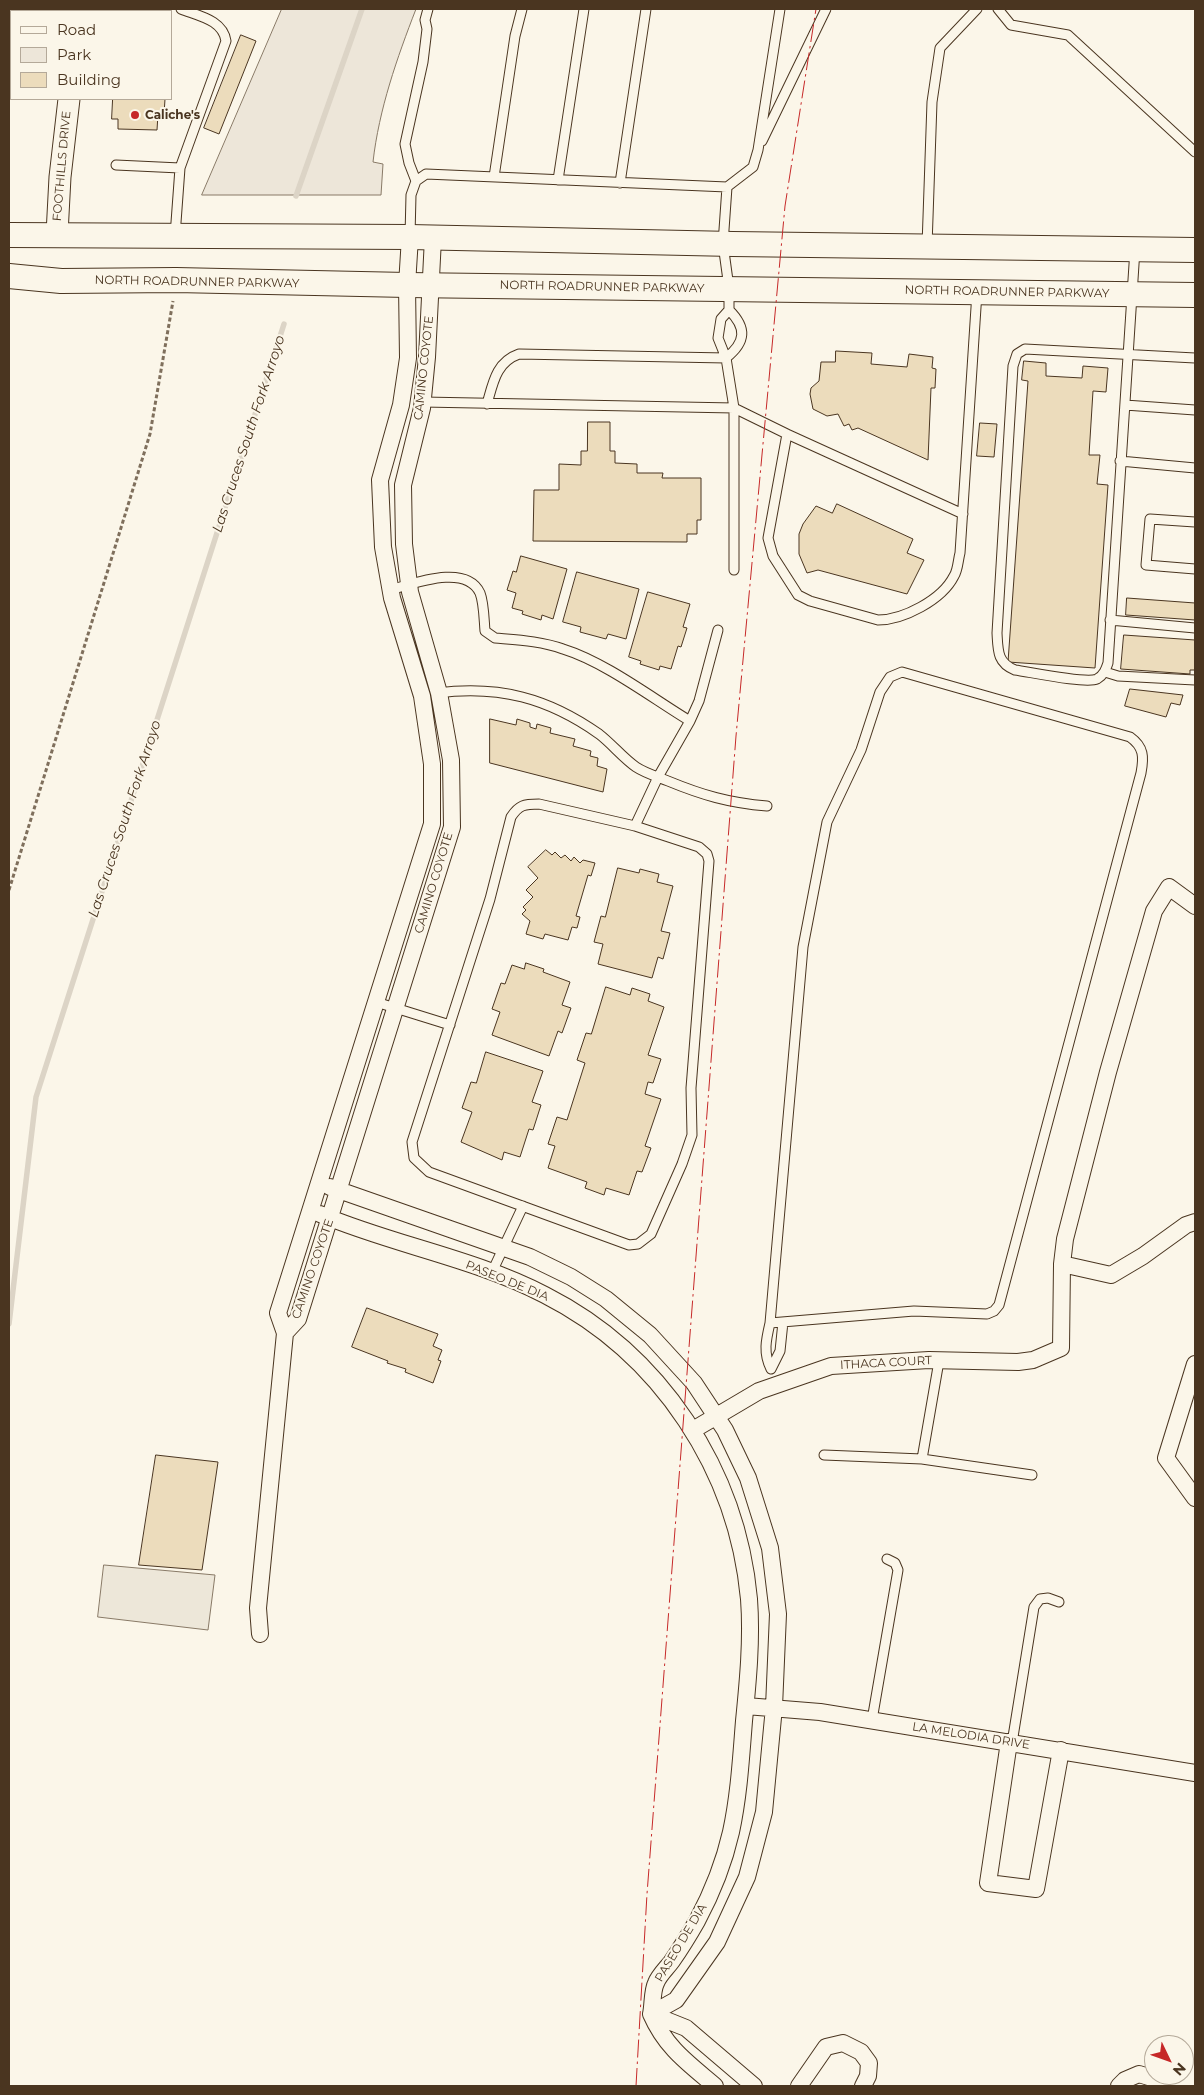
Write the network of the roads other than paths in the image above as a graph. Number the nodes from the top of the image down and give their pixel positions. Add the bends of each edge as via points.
1 (181, 9) edge
2 (428, 9) edge
3 (522, 9) edge
4 (584, 9) edge
5 (646, 9) edge
6 (780, 9) edge
7 (826, 9) edge
8 (977, 9) edge
9 (998, 9) edge
10 (69, 100) edge
11 (758, 150) junction
12 (1195, 152) edge
13 (116, 165) dead end
14 (180, 168) junction
15 (494, 178) junction
16 (558, 180) junction
17 (416, 181) junction
18 (620, 183) junction
19 (727, 187) junction
20 (57, 234) junction
21 (9, 235) edge
22 (175, 236) junction
23 (421, 237) junction
24 (723, 244) junction
25 (927, 246) junction
26 (1135, 249) junction
27 (1195, 250) edge
28 (9, 276) edge
29 (407, 286) junction
30 (432, 286) junction
31 (977, 292) junction
32 (1132, 294) junction
33 (1195, 295) edge
34 (729, 299) junction
35 (1129, 353) junction
36 (726, 358) junction
37 (1195, 358) edge
38 (422, 402) junction
39 (487, 404) junction
40 (1125, 405) junction
41 (734, 408) junction
42 (1195, 410) edge
43 (787, 434) junction
44 (1120, 462) junction
45 (1195, 468) edge
46 (963, 514) junction
47 (1195, 522) edge
48 (1195, 569) edge
49 (734, 570) dead end
50 (409, 585) junction
51 (390, 590) junction
52 (1110, 620) junction
53 (1195, 628) edge
54 (718, 630) dead end
55 (1105, 672) junction
56 (1195, 680) edge
57 (439, 692) junction
58 (422, 696) junction
59 (690, 721) junction
60 (658, 777) junction
61 (767, 806) dead end
62 (635, 826) junction
63 (1195, 906) edge
64 (376, 1002) junction
65 (396, 1008) junction
66 (450, 1025) junction
67 (319, 1182) junction
68 (340, 1190) junction
69 (523, 1206) junction
70 (310, 1210) junction
71 (330, 1218) junction
72 (1195, 1222) edge
73 (504, 1249) junction
74 (1062, 1264) junction
75 (492, 1272) junction
76 (783, 1322) junction
77 (770, 1323) junction
78 (285, 1333) junction
79 (939, 1361) junction
80 (1195, 1364) edge
81 (771, 1369) junction
82 (773, 1386) junction
83 (716, 1414) junction
84 (693, 1430) junction
85 (824, 1455) dead end
86 (922, 1459) junction
87 (1032, 1475) dead end
88 (1195, 1498) edge
89 (887, 1559) dead end
90 (1060, 1602) dead end
91 (260, 1634) dead end
92 (746, 1706) junction
93 (774, 1707) junction
94 (872, 1720) junction
95 (1010, 1743) junction
96 (1061, 1750) junction
97 (1195, 1773) edge
98 (651, 2014) junction
99 (715, 2086) edge
100 (754, 2086) edge
101 (798, 2086) edge
102 (862, 2086) edge
103 (1119, 2086) edge
104 (1161, 2086) edge

1 - 14 lane via 215,23 225,33 226,41
2 - 17 lane via 423,62 405,144
3 - 15 lane
4 - 16 lane
5 - 18 lane
6 - 11 lane
7 - 11 lane
8 - 25 lane via 940,48 932,102
9 - 12 lane via 1012,25 1068,35
10 - 20 street, FOOTHILLS DRIVE
11 - 19 lane via 753,167
13 - 14 lane
14 - 22 lane
15 - 16 lane
15 - 17 lane via 426,174
16 - 18 lane
17 - 23 lane via 411,195
18 - 19 lane
19 - 24 lane
20 - 21 main road
20 - 22 main road
22 - 23 main road
23 - 24 main road
23 - 29 street, CAMINO COYOTE
23 - 30 street, CAMINO COYOTE
24 - 25 main road
24 - 34 lane
25 - 26 main road
26 - 27 main road
26 - 32 lane
28 - 29 main road, NORTH ROADRUNNER PARKWAY via 61,281 176,280
29 - 30 main road, NORTH ROADRUNNER PARKWAY
29 - 51 street, CAMINO COYOTE via 408,358 401,405 380,480 383,547
30 - 34 main road, NORTH ROADRUNNER PARKWAY
30 - 38 street, CAMINO COYOTE
31 - 32 main road, NORTH ROADRUNNER PARKWAY
31 - 34 main road, NORTH ROADRUNNER PARKWAY
31 - 46 lane
32 - 33 main road, NORTH ROADRUNNER PARKWAY
32 - 35 lane
34 - 36 lane via 718,338
34 - 36 lane via 742,327 742,335 738,348
35 - 37 lane
35 - 40 lane
35 - 55 lane via 1025,349 1017,354 1013,366 997,633 1000,660 1015,670 1083,680 1097,679
36 - 39 lane via 519,354 497,370
36 - 41 lane
38 - 39 lane
38 - 50 street, CAMINO COYOTE via 403,485 404,544
39 - 41 lane
40 - 42 lane
40 - 44 lane
41 - 43 lane
41 - 49 lane
43 - 46 lane
43 - 46 lane via 768,538 773,556 798,596 878,620 889,620 914,610 938,595 955,576
44 - 45 lane
44 - 52 lane
47 - 48 lane via 1150,519 1146,565
50 - 51 lane
50 - 57 street, CAMINO COYOTE
50 - 59 lane via 442,577 464,578 480,593 485,631 489,636 535,641 564,649 597,664
51 - 58 street, CAMINO COYOTE
52 - 53 lane
52 - 55 lane
54 - 59 lane via 699,701
55 - 56 lane via 1118,676
57 - 58 lane
57 - 60 lane via 480,689 507,692 542,702 569,714 600,735 636,767
57 - 65 street, CAMINO COYOTE via 451,760 452,827
58 - 64 street, CAMINO COYOTE via 432,764 432,824
59 - 60 lane
60 - 61 lane via 709,797
60 - 62 lane
62 - 66 lane via 539,804 518,807 510,817 490,899
62 - 69 lane via 699,847 709,861 691,1088 692,1135 688,1150 651,1234 638,1244 630,1245
63 - 74 street via 1168,887 1154,911 1108,1072 1065,1239
64 - 65 lane
64 - 67 street, CAMINO COYOTE
65 - 66 lane
65 - 68 street, CAMINO COYOTE
66 - 69 lane via 412,1142 414,1158 429,1172
67 - 68 street
67 - 70 street, CAMINO COYOTE
68 - 71 street, CAMINO COYOTE
68 - 73 street
69 - 73 lane
70 - 71 street, PASEO DE DIA
70 - 78 street, CAMINO COYOTE via 278,1313
71 - 75 street, PASEO DE DIA
71 - 78 street, CAMINO COYOTE via 298,1319
72 - 74 street via 1111,1275
73 - 75 lane
73 - 83 street via 564,1273 626,1315 671,1356
74 - 79 street, ITHACA COURT via 1060,1348 1033,1360 1018,1362
75 - 84 street, PASEO DE DIA via 545,1295 596,1326 651,1375
76 - 77 lane
76 - 77 lane via 914,1311 987,1314 999,1305 1141,773 1144,759 1130,737 902,672 893,674 886,682 861,750 827,822 803,947
76 - 81 lane via 780,1350
77 - 81 lane via 765,1348
78 - 91 street, CAMINO COYOTE via 258,1608
79 - 82 street, ITHACA COURT via 831,1366
79 - 86 lane
80 - 88 street via 1166,1458
81 - 82 lane
82 - 83 street, ITHACA COURT via 759,1390
83 - 84 street, ITHACA COURT
83 - 93 street via 748,1478 770,1548 778,1614
84 - 92 street, PASEO DE DIA via 723,1490 745,1569 750,1614
85 - 86 lane
86 - 87 lane
89 - 94 lane via 895,1563 898,1570
90 - 95 lane via 1040,1599 1034,1607
92 - 93 street, LA MELODIA DRIVE
92 - 98 street, PASEO DE DIA via 738,1794 723,1861 698,1919 656,1982
93 - 94 street, LA MELODIA DRIVE
93 - 98 street via 764,1812 740,1894 717,1942 687,1988 676,2000
94 - 95 street, LA MELODIA DRIVE
95 - 96 street, LA MELODIA DRIVE
95 - 96 street via 988,1883 1036,1889
96 - 97 street, LA MELODIA DRIVE
98 - 99 street via 671,2049
98 - 100 street via 686,2028
101 - 102 street via 826,2047 843,2043 861,2052 869,2064 868,2076
103 - 104 street via 1139,2074 1152,2078

